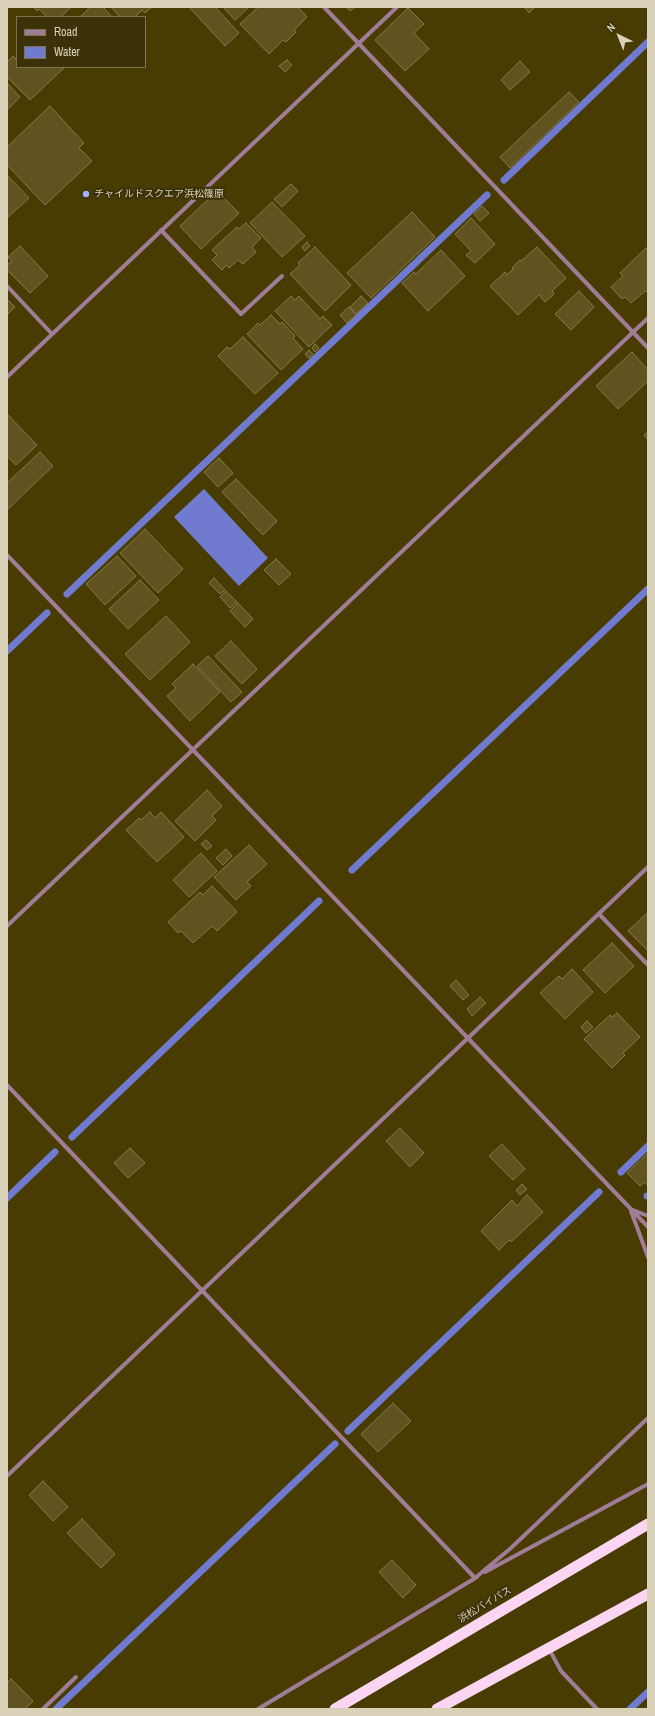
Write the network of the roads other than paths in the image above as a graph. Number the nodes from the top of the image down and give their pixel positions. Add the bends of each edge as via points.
1 (324, 7) edge
2 (396, 7) edge
3 (358, 43) junction
4 (162, 230) junction
5 (282, 276) dead end
6 (7, 286) edge
7 (648, 318) edge
8 (633, 332) junction
9 (52, 334) junction
10 (648, 348) edge
11 (7, 377) edge
12 (7, 555) edge
13 (193, 750) junction
14 (648, 867) edge
15 (600, 914) junction
16 (7, 926) edge
17 (648, 964) edge
18 (468, 1038) junction
19 (7, 1085) edge
20 (630, 1209) junction
21 (648, 1216) edge
22 (648, 1227) edge
23 (648, 1257) edge
24 (202, 1290) junction
25 (648, 1418) edge
26 (7, 1476) edge
27 (648, 1484) edge
28 (648, 1524) edge
29 (475, 1578) junction
30 (648, 1594) edge
31 (549, 1648) junction
32 (76, 1677) dead end
33 (43, 1709) edge
34 (258, 1709) edge
35 (335, 1709) edge
36 (437, 1709) edge
37 (597, 1709) edge

1 - 3 street
2 - 3 street
3 - 4 street
3 - 8 street
4 - 5 street via 241,314
4 - 9 street
6 - 9 street
7 - 8 street
8 - 10 street
8 - 13 street
9 - 11 street
12 - 13 street
13 - 16 street
13 - 18 street
14 - 15 street
15 - 17 street
15 - 18 street
18 - 20 street
18 - 24 street
19 - 24 street
20 - 21 street
20 - 22 street
20 - 23 street
24 - 26 street
24 - 29 street
25 - 29 street via 511,1548
27 - 29 street
28 - 35 highway, 浜松バイパス
29 - 34 street
30 - 31 highway
31 - 36 highway
31 - 37 street via 561,1671
32 - 33 street

